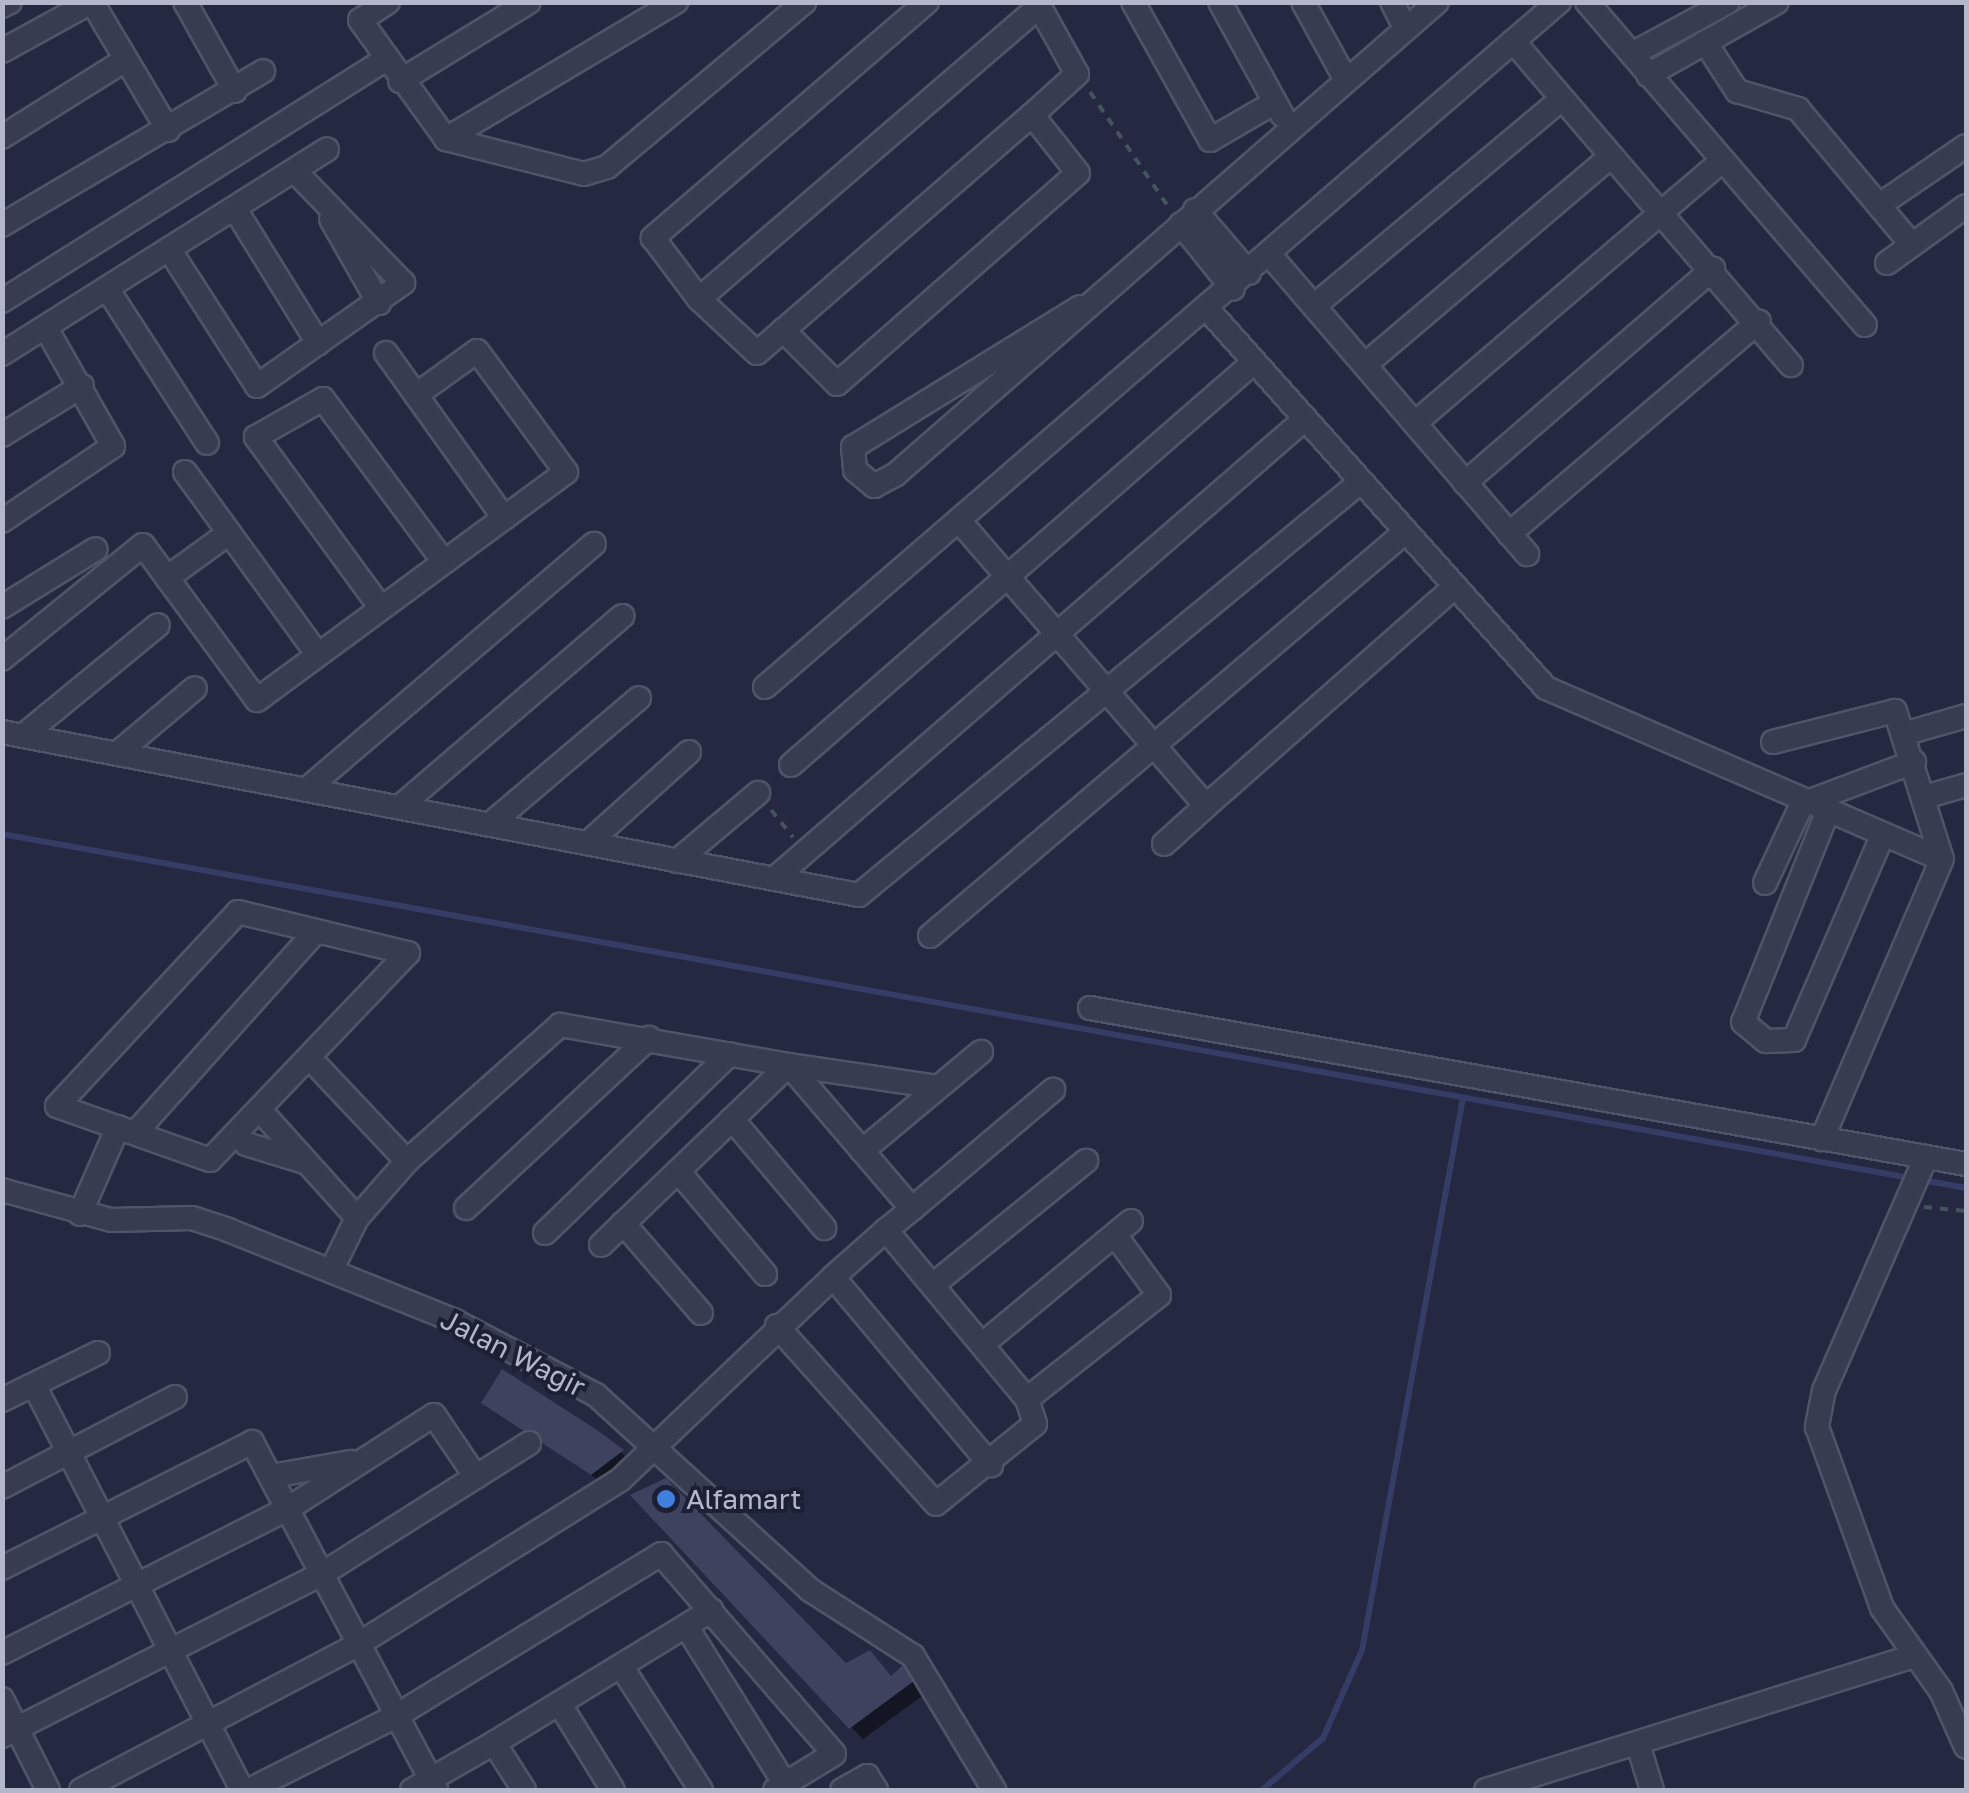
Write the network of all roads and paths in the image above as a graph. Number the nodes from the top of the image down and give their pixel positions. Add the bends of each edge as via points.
1 (10, 2) edge
2 (92, 2) edge
3 (184, 2) edge
4 (388, 2) edge
5 (529, 2) edge
6 (676, 2) edge
7 (804, 2) edge
8 (927, 2) edge
9 (1133, 2) edge
10 (1220, 2) edge
11 (1303, 2) edge
12 (1392, 2) edge
13 (1437, 2) edge
14 (1559, 2) edge
15 (1728, 2) edge
16 (1777, 2) edge
17 (1590, 3) edge
18 (1038, 5) edge
19 (2, 6) edge
20 (1405, 27) junction
21 (1513, 41) junction
22 (1705, 42) junction
23 (2, 51) edge
24 (1632, 54) junction
25 (125, 60) junction
26 (384, 60) junction
27 (263, 72) dead end
28 (1077, 74) junction
29 (1648, 75) junction
30 (1346, 80) junction
31 (400, 81) junction
32 (234, 91) junction
33 (1560, 100) junction
34 (1275, 102) junction
35 (1032, 116) junction
36 (1288, 126) junction
37 (168, 130) junction
38 (2, 137) edge
39 (446, 139) junction
40 (1966, 146) edge
41 (327, 149) dead end
42 (1610, 156) junction
43 (1721, 162) junction
44 (295, 171) junction
45 (1881, 204) junction
46 (1966, 206) edge
47 (235, 209) junction
48 (1662, 213) junction
49 (1188, 217) junction
50 (2, 225) edge
51 (1912, 244) junction
52 (171, 252) junction
53 (1269, 254) junction
54 (1887, 264) dead end
55 (1713, 268) junction
56 (1241, 281) junction
57 (108, 290) junction
58 (699, 298) junction
59 (2, 301) edge
60 (1314, 306) junction
61 (1080, 307) junction
62 (1210, 312) junction
63 (1759, 321) junction
64 (1865, 325) dead end
65 (46, 328) junction
66 (784, 330) junction
67 (318, 342) junction
68 (2, 354) edge
69 (386, 354) dead end
70 (1254, 362) junction
71 (1366, 364) junction
72 (1791, 365) dead end
73 (82, 386) junction
74 (257, 386) junction
75 (416, 395) junction
76 (270, 407) dead end
77 (1304, 419) junction
78 (1415, 424) junction
79 (2, 435) edge
80 (207, 443) dead end
81 (185, 472) dead end
82 (1359, 483) junction
83 (1465, 483) junction
84 (504, 518) junction
85 (2, 521) edge
86 (961, 523) junction
87 (229, 533) junction
88 (1404, 533) junction
89 (1510, 534) junction
90 (594, 544) dead end
91 (96, 549) dead end
92 (1527, 554) dead end
93 (444, 562) junction
94 (167, 578) junction
95 (1008, 579) junction
96 (1452, 588) junction
97 (2, 608) edge
98 (381, 608) junction
99 (622, 616) dead end
100 (158, 624) dead end
101 (1058, 636) junction
102 (318, 655) junction
103 (2, 659) edge
104 (765, 687) dead end
105 (195, 688) dead end
106 (1106, 693) junction
107 (639, 698) dead end
108 (1966, 716) edge
109 (13, 733) edge
110 (1907, 734) junction
111 (1773, 742) dead end
112 (1153, 750) junction
113 (120, 752) junction
114 (689, 752) dead end
115 (1914, 762) junction
116 (790, 764) dead end
117 (1966, 786) edge
118 (308, 788) junction
119 (758, 794) joint
120 (1928, 796) junction
121 (403, 804) junction
122 (1802, 804) junction
123 (1206, 806) junction
124 (1826, 816) junction
125 (494, 821) junction
126 (1882, 837) junction
127 (588, 843) junction
128 (1164, 844) dead end
129 (804, 850) junction
130 (1942, 859) junction
131 (677, 861) junction
132 (774, 878) junction
133 (1764, 882) dead end
134 (316, 931) junction
135 (930, 936) dead end
136 (1090, 1008) dead end
137 (648, 1038) junction
138 (981, 1052) dead end
139 (730, 1054) junction
140 (789, 1065) junction
141 (319, 1068) dead end
142 (938, 1088) junction
143 (1052, 1090) dead end
144 (268, 1119) dead end
145 (732, 1119) junction
146 (126, 1130) junction
147 (1822, 1139) junction
148 (246, 1144) dead end
149 (862, 1150) junction
150 (407, 1161) junction
151 (1086, 1161) dead end
152 (1925, 1161) junction
153 (309, 1164) junction
154 (1966, 1164) edge
155 (678, 1171) junction
156 (2, 1190) edge
157 (1911, 1201) junction
158 (466, 1208) dead end
159 (912, 1209) junction
160 (1966, 1211) edge
161 (80, 1214) junction
162 (358, 1218) junction
163 (623, 1223) junction
164 (824, 1228) dead end
165 (886, 1230) junction
166 (544, 1232) dead end
167 (601, 1245) dead end
168 (331, 1271) junction
169 (765, 1274) dead end
170 (833, 1276) junction
171 (934, 1284) junction
172 (701, 1313) dead end
173 (777, 1326) junction
174 (984, 1343) junction
175 (98, 1353) dead end
176 (34, 1385) junction
177 (175, 1397) dead end
178 (1028, 1399) junction
179 (2, 1400) edge
180 (530, 1443) dead end
181 (655, 1444) junction
182 (68, 1454) junction
183 (365, 1459) junction
184 (992, 1465) junction
185 (272, 1476) junction
186 (476, 1477) junction
187 (2, 1487) edge
188 (289, 1508) junction
189 (101, 1518) junction
190 (2, 1568) edge
191 (322, 1574) junction
192 (138, 1587) junction
193 (712, 1610) junction
194 (686, 1626) junction
195 (357, 1645) junction
196 (170, 1650) junction
197 (2, 1654) edge
198 (1911, 1657) junction
199 (621, 1666) junction
200 (2, 1699) edge
201 (559, 1703) junction
202 (396, 1716) junction
203 (208, 1726) junction
204 (10, 1732) edge
205 (494, 1743) junction
206 (1638, 1744) junction
207 (1966, 1747) edge
208 (426, 1787) edge
209 (780, 1788) edge
210 (48, 1790) edge
211 (80, 1790) edge
212 (245, 1790) edge
213 (524, 1790) edge
214 (613, 1790) edge
215 (701, 1790) edge
216 (842, 1790) edge
217 (876, 1790) edge
218 (994, 1790) edge
219 (1486, 1790) edge
220 (1652, 1790) edge

1 - 19 street
2 - 23 street
2 - 25 street
3 - 32 street
4 - 26 street via 360,20
5 - 31 street
6 - 39 street
7 - 39 street via 599,171
8 - 58 street via 654,238
9 - 34 street via 1210,140
10 - 34 street
11 - 30 street
12 - 20 street
13 - 20 street
14 - 21 street
15 - 24 street
16 - 22 street
17 - 24 street
18 - 28 street
18 - 58 street
20 - 30 street
21 - 33 street
21 - 53 street
22 - 29 street
22 - 45 street via 1738,90 1798,109
24 - 29 street
25 - 37 street
25 - 38 street
26 - 31 street
26 - 59 street
27 - 32 street
28 - 35 street
28 - 49 path
29 - 43 street
30 - 36 street
31 - 39 street
32 - 37 street
33 - 42 street
33 - 60 street
34 - 36 street
35 - 66 street
35 - 66 street via 1078,173 837,384
36 - 49 street
37 - 50 street
40 - 45 street
41 - 44 street
42 - 48 street
42 - 71 street
43 - 48 street
43 - 64 street
44 - 47 street
44 - 67 street via 402,279 379,303
45 - 51 street
46 - 51 street
47 - 52 street
47 - 67 street
48 - 55 street
48 - 78 street
49 - 56 street
49 - 61 street
51 - 54 street
52 - 57 street
52 - 74 street
53 - 56 street
53 - 60 street
55 - 63 street
55 - 83 street
56 - 62 street
57 - 65 street
57 - 80 street
58 - 66 street via 748,353
60 - 71 street
61 - 61 street via 882,485 856,470 853,447
62 - 70 street
62 - 86 street
63 - 72 street
63 - 89 street
65 - 68 street
65 - 73 street
67 - 74 street
69 - 75 street
70 - 77 street
70 - 95 street
71 - 78 street
73 - 79 street
73 - 85 street via 111,452
74 - 76 street
75 - 84 street
75 - 84 street via 476,350 566,472
77 - 82 street
77 - 101 street
78 - 83 street
81 - 87 street
82 - 88 street
82 - 106 street
83 - 89 street
84 - 93 street
86 - 95 street
86 - 104 street
87 - 94 street
87 - 102 street
88 - 96 street
88 - 112 street
89 - 92 street
90 - 118 street
91 - 97 street
93 - 98 street
93 - 98 street via 323,399 256,437
94 - 102 street via 256,700
94 - 103 street via 142,545
95 - 101 street
95 - 116 street
96 - 122 street via 1546,688 1666,734
96 - 123 street
98 - 102 street
99 - 121 street
100 - 109 street
101 - 106 street
101 - 129 street
105 - 113 street
106 - 112 street
106 - 132 street via 868,892
107 - 125 street
108 - 110 street
109 - 113 street
110 - 111 street via 1890,710
110 - 115 street
112 - 123 street
112 - 135 street
113 - 118 street
114 - 127 street
115 - 120 street
115 - 122 street
117 - 120 street
118 - 121 street
119 - 129 path
119 - 131 street
120 - 130 street
121 - 125 street
122 - 124 street
122 - 133 street
123 - 128 street
124 - 126 street
124 - 126 street via 1744,1022 1744,1032 1766,1042 1794,1040
125 - 127 street
126 - 130 street
127 - 131 street
129 - 132 street
130 - 147 street
131 - 132 street
134 - 146 street
134 - 146 street via 238,912 57,1106
134 - 146 street via 408,953 210,1160
136 - 147 street
137 - 139 street
137 - 150 street via 560,1025
137 - 158 street
138 - 142 street
139 - 140 street
139 - 166 street
140 - 142 street
140 - 145 street
140 - 149 street
141 - 150 street
142 - 149 street
143 - 159 street
144 - 153 street
145 - 155 street
145 - 164 street
146 - 161 street
147 - 152 street
148 - 153 street
149 - 159 street
150 - 162 street
151 - 171 street
152 - 154 street
152 - 157 street
153 - 162 street
155 - 163 street
155 - 169 street
156 - 161 street, Jalan Wagir
157 - 160 path
157 - 198 street via 1824,1390 1817,1427 1882,1608
159 - 165 street
161 - 168 street, Jalan Wagir via 192,1218
162 - 168 street
163 - 167 street
163 - 172 street
165 - 170 street
165 - 171 street
168 - 181 street, Jalan Wagir via 542,1363
170 - 173 street
170 - 184 street
171 - 174 street
173 - 181 street
173 - 184 street via 930,1502 945,1502
174 - 178 street
174 - 178 street via 1123,1228 1158,1295
175 - 176 street
176 - 179 street
176 - 182 street
177 - 182 street
178 - 184 street via 1035,1424
180 - 186 street
181 - 195 street via 620,1480
181 - 218 street, Jalan Wagir via 810,1590 912,1656
182 - 187 street
182 - 189 street
183 - 185 street
183 - 186 street via 434,1415
183 - 188 street
185 - 188 street
185 - 189 street via 246,1441
186 - 191 street
188 - 191 street
188 - 192 street
189 - 190 street
189 - 192 street
191 - 195 street
191 - 196 street
192 - 196 street
192 - 197 street
193 - 194 street
193 - 202 street via 662,1554
193 - 209 street via 834,1754
194 - 199 street
194 - 209 street
195 - 202 street
195 - 203 street
196 - 203 street
196 - 204 street
198 - 206 street
198 - 207 street via 1941,1691
199 - 201 street
199 - 215 street
200 - 204 street
201 - 205 street
201 - 214 street
202 - 208 street
202 - 212 street
203 - 211 street
203 - 212 street
204 - 210 street
205 - 208 street
205 - 213 street
206 - 219 street
206 - 220 street
216 - 217 street via 867,1776

